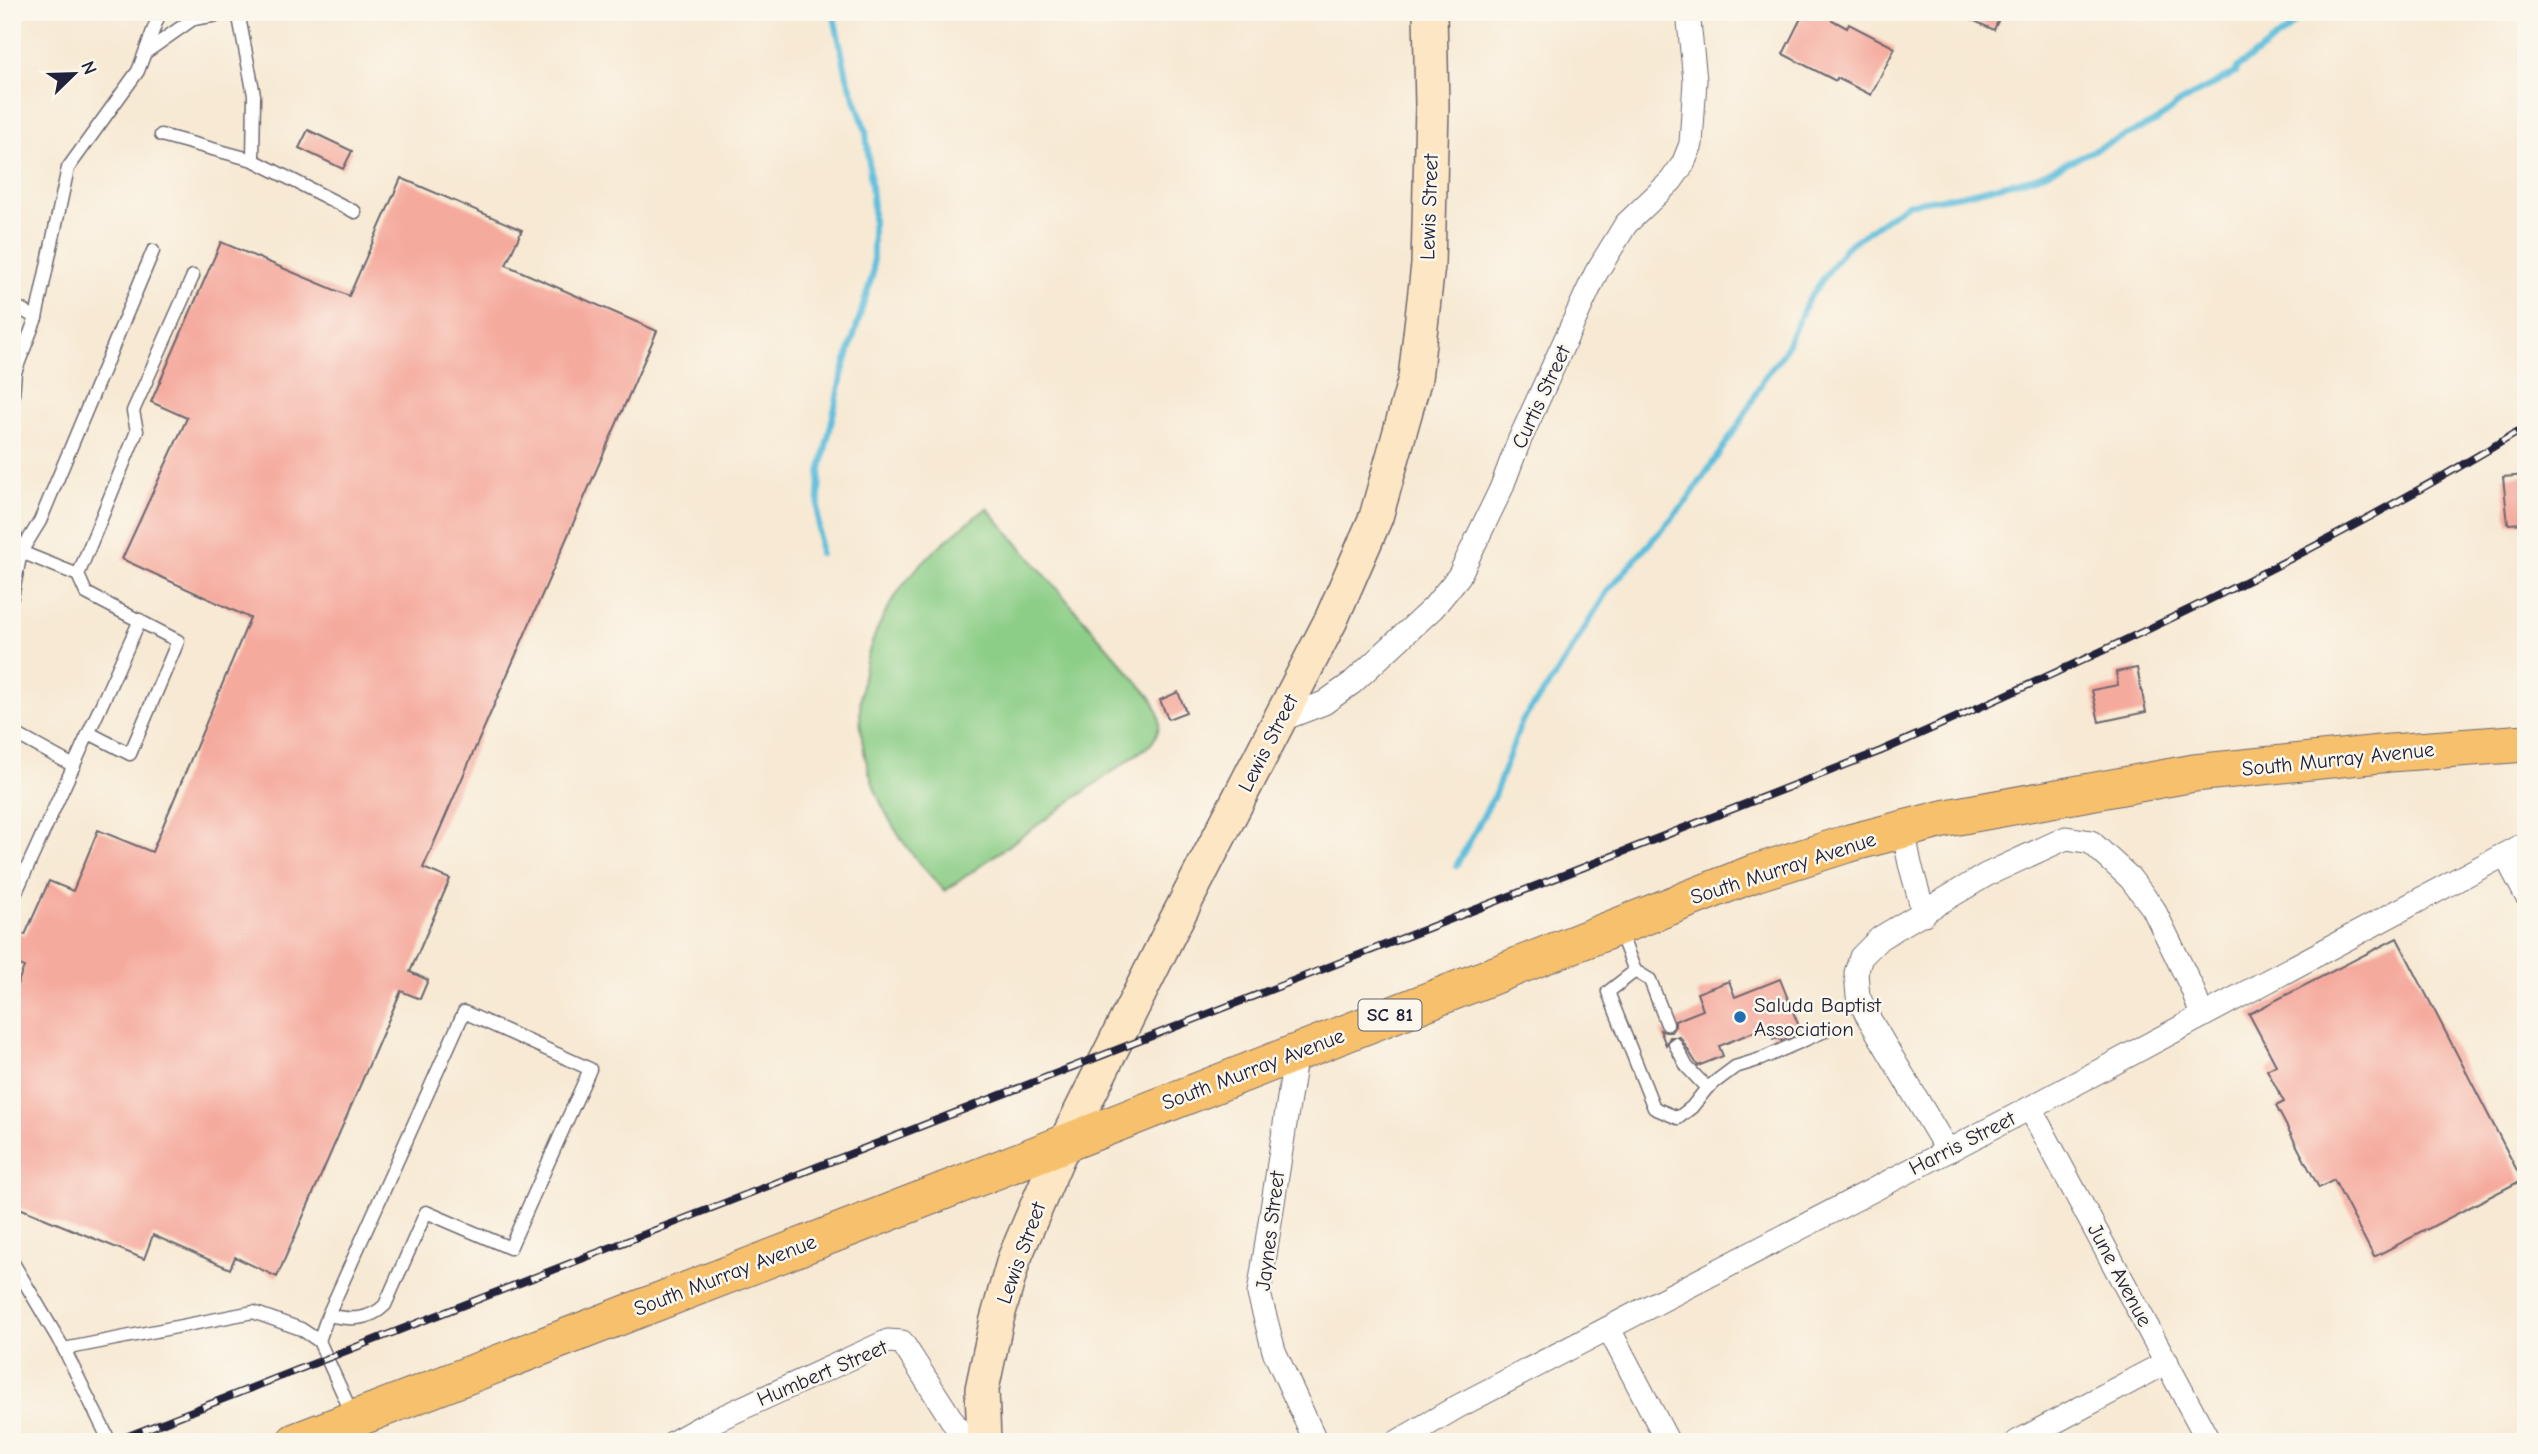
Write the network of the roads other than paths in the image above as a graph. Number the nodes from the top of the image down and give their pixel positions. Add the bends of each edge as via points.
1 (160, 12) edge
2 (238, 12) edge
3 (1430, 12) edge
4 (1688, 12) edge
5 (190, 16) edge
6 (145, 53) junction
7 (161, 135) dead end
8 (253, 160) junction
9 (355, 212) dead end
10 (153, 251) dead end
11 (193, 276) dead end
12 (12, 304) edge
13 (36, 317) junction
14 (12, 407) edge
15 (12, 528) edge
16 (21, 552) junction
17 (78, 575) junction
18 (12, 597) edge
19 (140, 620) junction
20 (1280, 720) junction
21 (12, 732) edge
22 (89, 733) junction
23 (2526, 743) edge
24 (74, 766) junction
25 (1903, 829) junction
26 (2526, 844) edge
27 (2505, 855) junction
28 (2526, 895) edge
29 (12, 901) edge
30 (1924, 914) junction
31 (1618, 926) junction
32 (1635, 971) junction
33 (2202, 1016) junction
34 (1667, 1024) dead end
35 (1825, 1031) dead end
36 (1675, 1044) dead end
37 (1296, 1052) junction
38 (1707, 1088) junction
39 (2029, 1108) junction
40 (1065, 1143) junction
41 (1947, 1150) junction
42 (12, 1261) edge
43 (328, 1315) junction
44 (1609, 1329) junction
45 (319, 1341) junction
46 (64, 1349) junction
47 (2167, 1363) junction
48 (355, 1418) junction
49 (110, 1442) edge
50 (295, 1442) edge
51 (674, 1442) edge
52 (966, 1442) edge
53 (984, 1442) edge
54 (1316, 1442) edge
55 (1397, 1442) edge
56 (1668, 1442) edge
57 (2017, 1442) edge
58 (2209, 1442) edge

1 - 6 lane
2 - 5 lane
2 - 8 lane via 254,95
3 - 20 street, Lewis Street via 1428,265 1415,379 1376,517
4 - 20 street, Curtis Street via 1695,80 1691,144 1683,164 1626,224 1596,273 1458,576 1433,608 1352,683 1325,703
5 - 6 lane
6 - 13 lane via 138,71 68,168
7 - 8 lane
8 - 9 lane
10 - 16 lane via 40,522
11 - 17 lane via 133,411 137,431
12 - 13 lane
13 - 14 lane via 15,372
15 - 16 lane
16 - 17 lane
16 - 18 lane
17 - 19 lane via 86,593
19 - 22 lane
19 - 22 lane via 178,641 130,754
20 - 40 street, Lewis Street
21 - 24 lane
22 - 24 lane
23 - 25 main road, South Murray Avenue / SC 81 via 2194,774
24 - 29 lane
25 - 30 street
25 - 31 main road, South Murray Avenue / SC 81 via 1755,873
26 - 27 street, Harris Street
27 - 28 street
27 - 33 street, Harris Street
30 - 33 street via 1986,875 2066,838 2091,842 2130,878 2153,908
30 - 41 street via 1880,938 1861,957 1856,973 1858,996
31 - 32 lane
31 - 37 main road, South Murray Avenue / SC 81
32 - 34 lane via 1650,980
32 - 38 lane via 1608,992 1654,1108 1678,1118
33 - 39 street, Harris Street
35 - 38 lane via 1735,1067
36 - 38 lane via 1687,1067
37 - 40 main road, South Murray Avenue / SC 81
37 - 54 street, Jaynes Street via 1259,1294 1274,1351
39 - 41 street, Harris Street
39 - 47 street, June Avenue
40 - 48 main road, South Murray Avenue / SC 81
40 - 53 street, Lewis Street via 1014,1259 996,1323 982,1389
41 - 44 street, Harris Street
42 - 46 lane
43 - 43 lane via 464,1012 590,1069 510,1248 426,1212 385,1305 377,1313 351,1320
43 - 45 lane
44 - 55 street, Harris Street
44 - 56 street
45 - 46 lane via 301,1329 253,1312
45 - 48 lane
46 - 49 lane
47 - 57 street
47 - 58 street, June Avenue
48 - 50 main road, South Murray Avenue / SC 81
51 - 52 street, Humbert Street via 888,1341 902,1342

